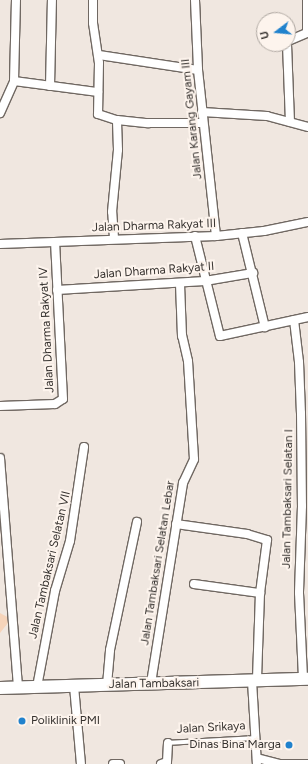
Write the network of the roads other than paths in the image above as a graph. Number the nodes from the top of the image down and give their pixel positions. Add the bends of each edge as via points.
1 (16, 0) edge
2 (52, 0) edge
3 (93, 0) edge
4 (195, 0) edge
5 (307, 0) edge
6 (296, 39) edge
7 (288, 52) edge
8 (99, 55) junction
9 (198, 70) junction
10 (14, 81) junction
11 (50, 86) junction
12 (98, 92) junction
13 (202, 112) junction
14 (0, 113) edge
15 (118, 120) junction
16 (290, 122) junction
17 (203, 123) junction
18 (308, 127) edge
19 (308, 222) edge
20 (242, 233) junction
21 (195, 236) junction
22 (216, 236) junction
23 (114, 238) junction
24 (54, 242) junction
25 (0, 244) edge
26 (253, 273) junction
27 (205, 281) junction
28 (180, 282) junction
29 (57, 290) junction
30 (308, 317) edge
31 (294, 320) junction
32 (265, 326) junction
33 (0, 406) edge
34 (84, 447) dead end
35 (0, 458) edge
36 (137, 522) dead end
37 (176, 524) junction
38 (194, 584) dead end
39 (260, 594) junction
40 (305, 679) edge
41 (254, 681) junction
42 (151, 683) junction
43 (106, 685) junction
44 (74, 686) junction
45 (18, 687) junction
46 (37, 687) junction
47 (0, 688) edge
48 (255, 738) junction
49 (168, 743) joint
50 (257, 761) edge
51 (81, 764) edge
52 (113, 764) edge
53 (116, 764) edge
54 (120, 764) edge
55 (161, 764) edge
56 (279, 764) edge
57 (308, 764) edge

1 - 10 street
2 - 11 street
3 - 8 street via 93,23
4 - 9 street, Jalan Karang Gayam III
5 - 6 street via 307,33
7 - 16 street
8 - 9 street
8 - 12 street
9 - 13 street, Jalan Karang Gayam III
10 - 11 street
10 - 14 street
11 - 12 street
12 - 15 street via 97,113
13 - 16 street via 250,114
13 - 17 street, Jalan Karang Gayam III
15 - 17 street via 170,124
15 - 23 street via 112,212
16 - 18 street
17 - 22 street, Jalan Karang Gayam III
19 - 20 street, Jalan Dharma Rakyat III
20 - 22 street, Jalan Dharma Rakyat III
20 - 26 street
21 - 22 street, Jalan Dharma Rakyat III
21 - 23 street, Jalan Dharma Rakyat III
21 - 27 street
23 - 24 street, Jalan Dharma Rakyat III
24 - 25 street, Jalan Dharma Rakyat III
24 - 29 street, Jalan Dharma Rakyat IV
26 - 27 street, Jalan Dharma Rakyat II
26 - 32 street
27 - 28 street, Jalan Dharma Rakyat II
27 - 32 street via 220,336
28 - 29 street, Jalan Dharma Rakyat II
28 - 37 street, Jalan Tambaksari Selatan Lebar via 182,336 188,361 194,459 184,476
29 - 33 street, Jalan Dharma Rakyat IV via 62,401 55,404
30 - 31 street
31 - 32 street
31 - 40 street, Jalan Tambaksari Selatan I via 301,413 302,506 299,593
34 - 46 street, Jalan Tambaksari Selatan VII via 71,536 55,592
35 - 45 street
36 - 43 street via 110,650
37 - 39 street via 247,534 267,540
37 - 42 street, Jalan Tambaksari Selatan Lebar
38 - 39 street
39 - 41 street
40 - 41 main road, Jalan Tambaksari
41 - 42 main road, Jalan Tambaksari
41 - 48 street
42 - 43 main road, Jalan Tambaksari
43 - 44 main road, Jalan Tambaksari
44 - 46 main road, Jalan Tambaksari
44 - 51 street
45 - 46 main road, Jalan Tambaksari
45 - 47 main road, Jalan Tambaksari
48 - 49 lane, Jalan Srikaya
48 - 50 street
49 - 55 street via 167,762
50 - 56 street
52 - 53 street
53 - 54 street
56 - 57 street

